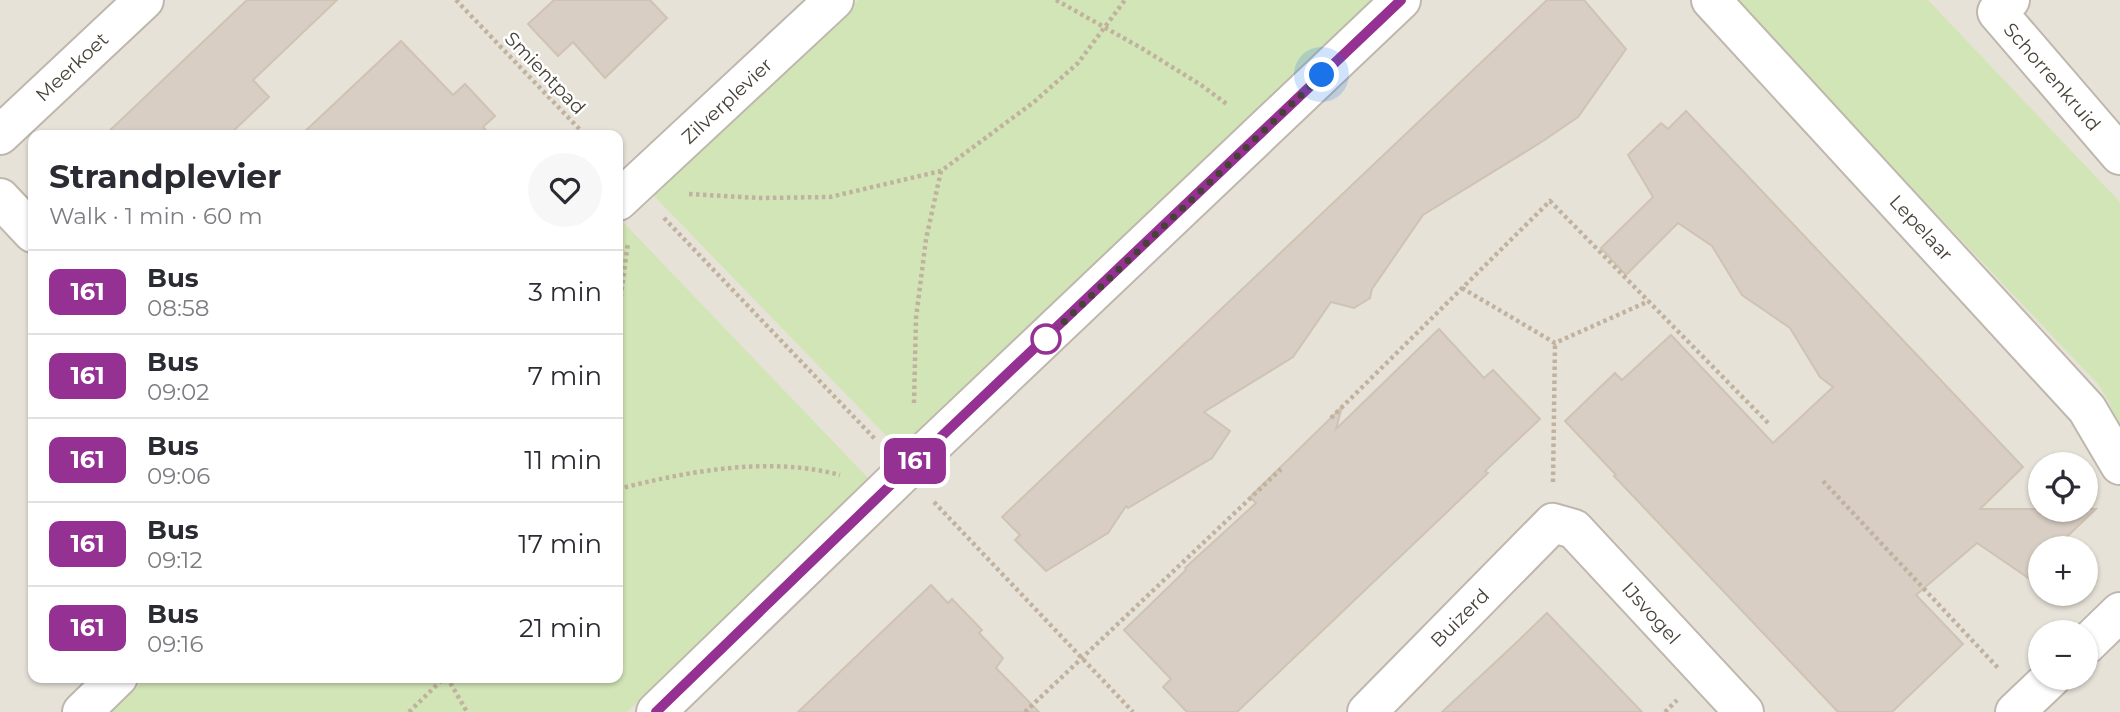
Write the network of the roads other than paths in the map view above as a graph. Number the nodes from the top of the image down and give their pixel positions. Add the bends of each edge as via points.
1 (144, 0) edge
2 (834, 0) edge
3 (1401, 0) edge
4 (1712, 0) edge
5 (2010, 0) edge
6 (0, 135) edge
7 (2120, 155) edge
8 (626, 194) edge
9 (0, 198) edge
10 (28, 228) edge
11 (2120, 465) edge
12 (1553, 523) joint
13 (2120, 612) edge
14 (2098, 633) edge
15 (112, 683) edge
16 (82, 712) edge
17 (656, 712) edge
18 (1367, 712) edge
19 (1744, 712) edge

1 - 6 street, Meerkoet
2 - 8 street, Zilverplevier
3 - 17 street
4 - 11 street, Lepelaar via 2087,409
5 - 7 street, Schorrenkruid via 1997,12
9 - 10 street
12 - 18 street, Buizerd
12 - 19 street, IJsvogel via 1574,529
13 - 14 street
15 - 16 street

